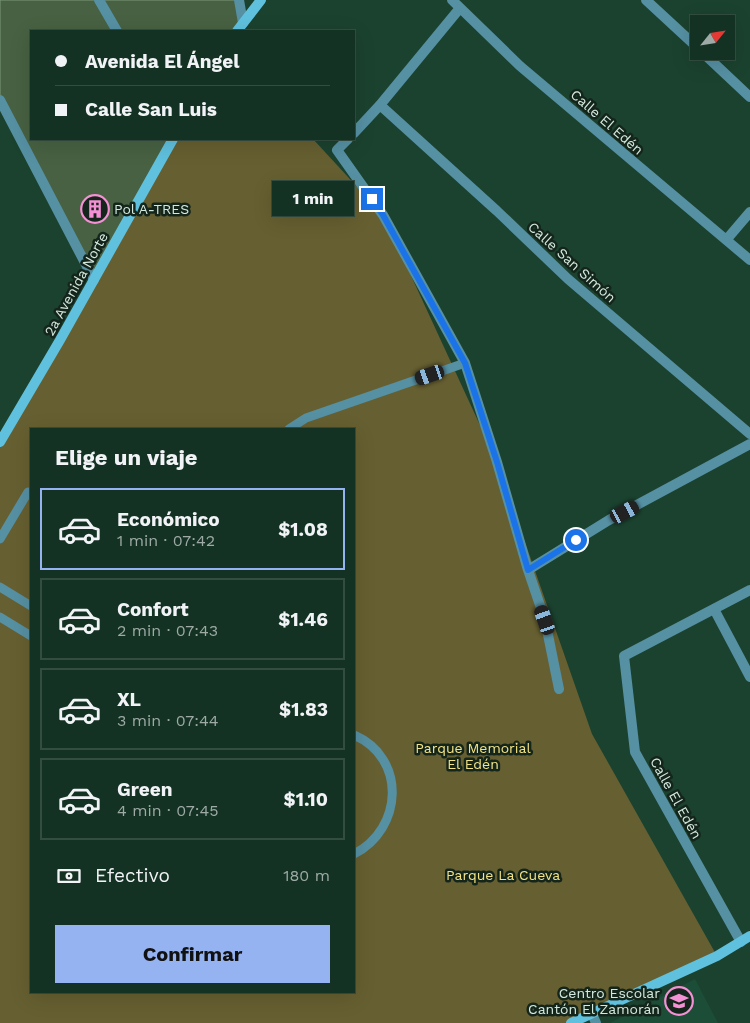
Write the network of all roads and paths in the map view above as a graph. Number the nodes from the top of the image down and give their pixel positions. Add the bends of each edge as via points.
1 (99, 0) edge
2 (238, 0) edge
3 (261, 0) edge
4 (452, 0) edge
5 (646, 0) edge
6 (460, 8) junction
7 (240, 27) edge
8 (116, 30) edge
9 (690, 41) edge
10 (711, 60) edge
11 (750, 97) edge
12 (0, 100) edge
13 (380, 105) junction
14 (355, 132) edge
15 (172, 140) edge
16 (347, 140) edge
17 (750, 212) edge
18 (727, 240) junction
19 (750, 260) edge
20 (94, 280) junction
21 (465, 363) junction
22 (291, 428) edge
23 (750, 434) edge
24 (0, 442) edge
25 (750, 444) edge
26 (28, 492) dead end
27 (0, 539) edge
28 (528, 570) junction
29 (0, 586) edge
30 (750, 590) edge
31 (30, 605) edge
32 (714, 609) junction
33 (0, 617) edge
34 (30, 635) edge
35 (750, 678) edge
36 (559, 689) dead end
37 (355, 737) edge
38 (355, 853) edge
39 (745, 939) edge
40 (594, 1019) edge
41 (571, 1023) edge

1 - 8 street
2 - 7 street
3 - 7 main road
4 - 6 street, Calle El Edén
5 - 9 street
6 - 13 street
6 - 18 street, Calle El Edén via 520,66
10 - 11 street
12 - 20 street
13 - 14 street
13 - 23 street, Calle San Simón via 568,279
15 - 20 main road, 2a Avenida Norte
16 - 21 street via 338,150 383,215
17 - 18 street
18 - 19 street, Calle El Edén
20 - 24 main road, 2a Avenida Norte
21 - 22 lane via 306,418
21 - 28 street
25 - 28 street via 609,520
26 - 27 lane
28 - 36 street via 545,620
29 - 31 lane
30 - 32 street
32 - 35 street
32 - 39 street, Calle El Edén via 624,656 635,752
33 - 34 lane
37 - 38 lane via 371,746 379,756 391,779 392,792 389,817 383,829
39 - 40 main road
40 - 41 main road

